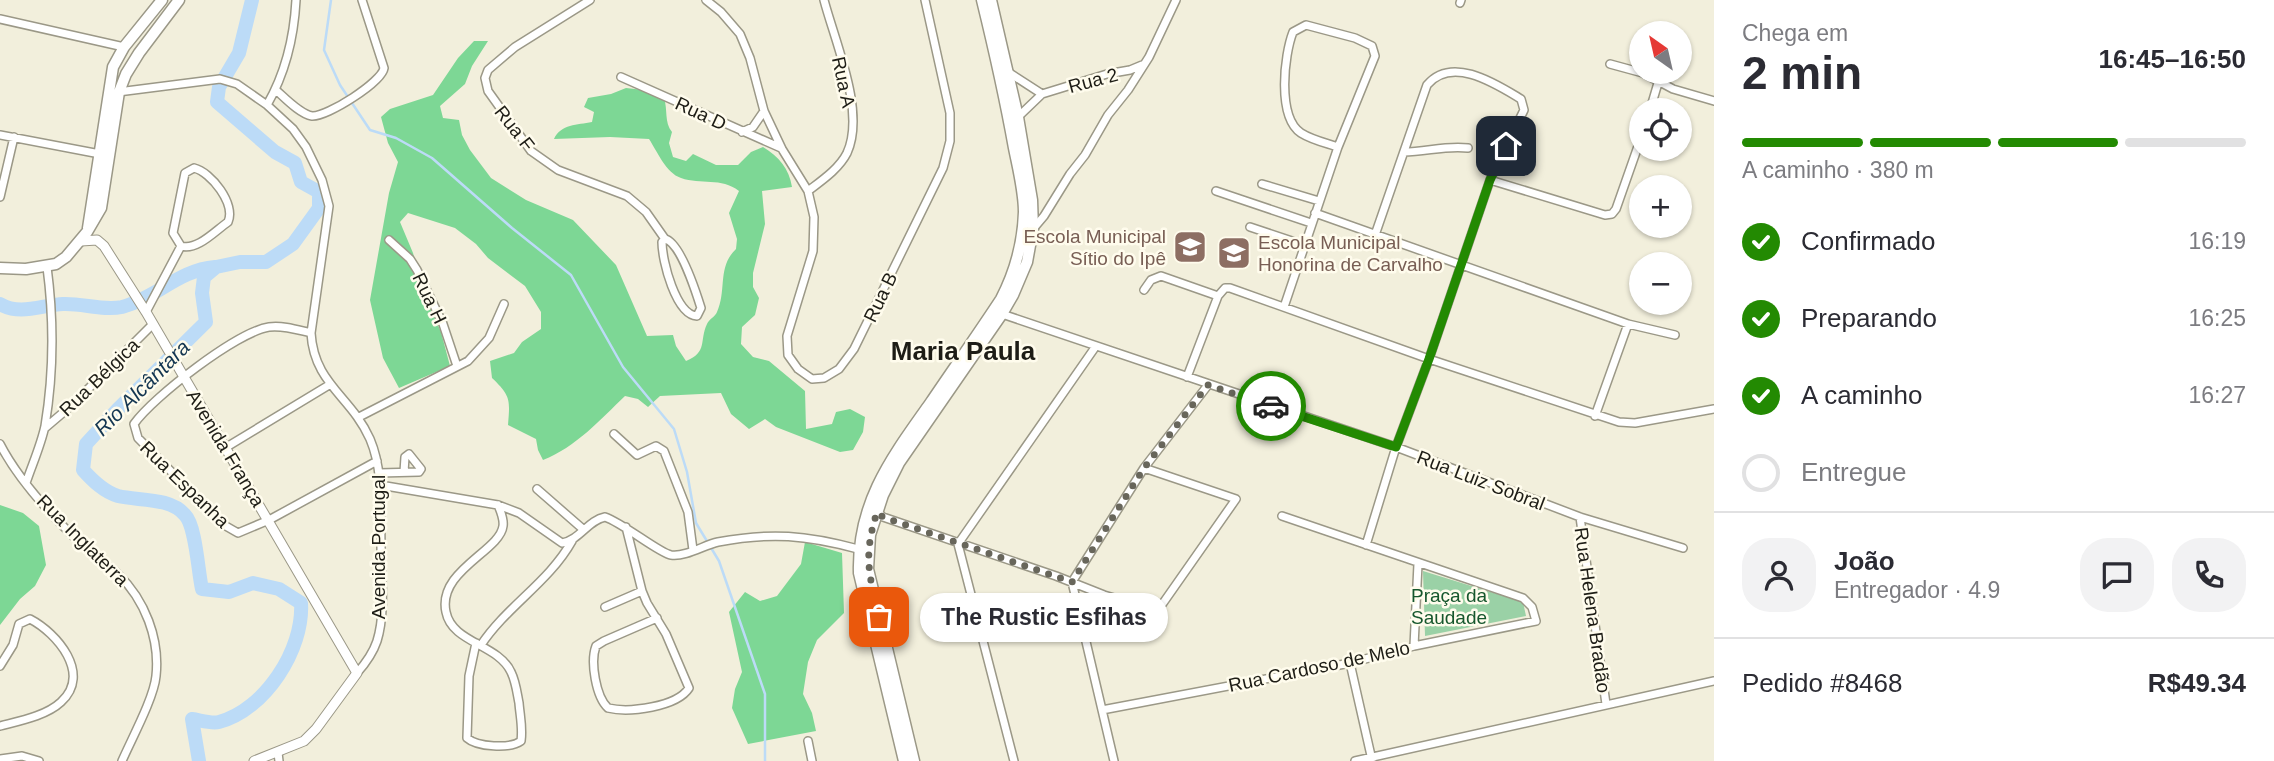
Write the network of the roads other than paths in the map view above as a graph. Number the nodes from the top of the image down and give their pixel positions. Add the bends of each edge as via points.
1 (162, 0) edge
2 (179, 0) edge
3 (296, 0) edge
4 (362, 0) edge
5 (590, 0) edge
6 (706, 0) edge
7 (824, 0) edge
8 (925, 0) edge
9 (982, 0) edge
10 (991, 0) edge
11 (1176, 0) edge
12 (0, 19) edge
13 (124, 47) junction
14 (1142, 64) junction
15 (1610, 64) dead end
16 (1629, 69) edge
17 (1008, 72) junction
18 (621, 77) dead end
19 (1660, 84) edge
20 (276, 90) junction
21 (113, 93) junction
22 (1042, 94) junction
23 (1714, 101) edge
24 (267, 104) junction
25 (764, 111) junction
26 (1018, 117) junction
27 (742, 132) junction
28 (0, 135) edge
29 (14, 137) junction
30 (1338, 148) junction
31 (1468, 148) dead end
32 (782, 149) junction
33 (1404, 152) junction
34 (100, 154) junction
35 (1633, 161) edge
36 (1490, 180) junction
37 (1262, 184) dead end
38 (808, 191) junction
39 (1216, 191) dead end
40 (0, 197) edge
41 (1319, 201) junction
42 (1315, 213) junction
43 (1311, 223) junction
44 (1250, 227) dead end
45 (1033, 229) junction
46 (1375, 235) junction
47 (84, 236) junction
48 (665, 239) junction
49 (389, 240) dead end
50 (1304, 245) junction
51 (181, 246) junction
52 (1462, 265) junction
53 (47, 267) junction
54 (0, 268) edge
55 (1144, 290) dead end
56 (1218, 296) junction
57 (504, 304) dead end
58 (1284, 307) junction
59 (146, 312) junction
60 (1002, 314) junction
61 (1628, 324) junction
62 (152, 325) junction
63 (312, 333) junction
64 (1675, 335) dead end
65 (1096, 346) junction
66 (1429, 359) junction
67 (457, 366) junction
68 (183, 377) junction
69 (1187, 377) junction
70 (330, 385) junction
71 (1208, 385) junction
72 (1714, 409) edge
73 (1595, 415) junction
74 (359, 417) junction
75 (44, 428) junction
76 (614, 434) dead end
77 (0, 444) edge
78 (1396, 447) junction
79 (225, 448) junction
80 (377, 461) junction
81 (1144, 468) junction
82 (404, 472) dead end
83 (379, 473) junction
84 (26, 483) junction
85 (380, 485) junction
86 (537, 489) dead end
87 (869, 502) junction
88 (498, 505) junction
89 (877, 512) junction
90 (1282, 516) dead end
91 (1580, 517) junction
92 (269, 520) junction
93 (626, 526) junction
94 (584, 530) junction
95 (572, 541) junction
96 (958, 544) junction
97 (1366, 545) junction
98 (1683, 548) dead end
99 (858, 549) junction
100 (693, 550) junction
101 (1418, 564) junction
102 (1072, 582) junction
103 (642, 591) junction
104 (605, 607) dead end
105 (657, 618) junction
106 (478, 644) junction
107 (1413, 646) junction
108 (1350, 663) junction
109 (0, 666) edge
110 (357, 673) junction
111 (1714, 681) edge
112 (1606, 704) junction
113 (1102, 710) junction
114 (0, 726) edge
115 (808, 741) dead end
116 (278, 757) edge
117 (0, 759) edge
118 (1372, 759) edge
119 (39, 761) edge
120 (122, 761) edge
121 (254, 761) edge
122 (812, 761) edge
123 (904, 761) edge
124 (914, 761) edge
125 (1014, 761) edge
126 (1114, 761) edge
127 (1355, 761) edge

1 - 13 main road
2 - 21 main road
3 - 20 street via 290,48
4 - 20 street via 383,75 343,103 312,116
5 - 48 street, Rua F via 515,47 488,70 488,91 531,151 558,170 627,196 646,212
6 - 25 street via 740,34
7 - 38 street, Rua A via 851,98 852,128 846,154
8 - 38 street, Rua B via 950,113 948,150 854,348 839,369 824,379 812,379 788,355 787,336 813,251 814,217
9 - 87 main road via 1024,207 1018,256 1001,299 887,465
10 - 17 main road
11 - 14 street
12 - 13 street
13 - 21 main road via 114,67
14 - 22 street, Rua 2
14 - 45 street
15 - 16 street
17 - 22 street, Rua 2
17 - 26 main road
18 - 27 street, Rua D
19 - 23 street
20 - 24 street
21 - 24 street, Avenida Portugal via 220,79 237,84
21 - 34 main road
21 - 47 main road via 103,199
22 - 26 street, Rua 2
24 - 63 street, Avenida Portugal via 306,147 329,206
25 - 27 street via 753,127
25 - 32 street
26 - 45 main road
27 - 32 street, Rua D
28 - 29 street
29 - 34 street
29 - 40 street
30 - 30 street via 1300,132 1290,120 1286,50 1293,32 1306,25 1355,38 1375,51
30 - 41 street
31 - 33 street
32 - 38 street
33 - 36 street via 1427,85 1440,74 1488,78 1521,99 1524,110
33 - 46 street
34 - 47 main road
35 - 36 street via 1616,209 1605,215
36 - 52 street
37 - 41 street
39 - 43 street
41 - 42 street
42 - 43 street
42 - 46 street
43 - 50 street
44 - 50 street
45 - 60 main road via 1027,262
46 - 52 street
47 - 53 main road via 66,257
47 - 59 street, Avenida França via 104,246
48 - 48 street, Rua F via 662,252 678,303 697,316 701,308 696,291 673,242
49 - 67 street, Rua H via 417,270
50 - 58 street
51 - 51 street via 173,233 184,177 188,170 201,170 221,192 230,216 196,245
51 - 59 street
52 - 61 street
52 - 66 street
53 - 54 main road
53 - 75 street, Rua Bélgica via 53,324
55 - 56 street via 1161,276
56 - 58 street via 1230,288
56 - 69 street
57 - 67 street via 489,338
58 - 66 street
59 - 62 street, Avenida França
60 - 65 street, Rua Luiz Sobral
60 - 89 main road via 899,463
61 - 64 street
61 - 73 street
62 - 68 street, Avenida França
62 - 75 street, Rua Bélgica
63 - 68 street via 267,327
63 - 70 street, Avenida Portugal via 319,369
65 - 69 street, Rua Luiz Sobral
65 - 96 street
66 - 73 street
66 - 78 street
67 - 74 street
68 - 79 street, Avenida França
68 - 92 street, Rua Espanha via 144,410 134,424 138,438 230,530 246,531
69 - 71 street, Rua Luiz Sobral
70 - 74 street, Avenida Portugal
70 - 79 street
71 - 78 street, Rua Luiz Sobral
71 - 81 street
72 - 73 street via 1635,423
74 - 80 street, Avenida Portugal
75 - 84 street, Rua Bélgica
76 - 100 street via 637,455 656,446 664,451 688,512
77 - 84 street, Rua Inglaterra
78 - 91 street, Rua Luiz Sobral
78 - 97 street
79 - 92 street, Avenida França
80 - 83 street, Avenida Portugal
80 - 92 street
81 - 102 street
81 - 102 street via 1236,499 1161,606 1151,609
82 - 83 street
83 - 85 street, Avenida Portugal
84 - 120 street, Rua Inglaterra via 82,545 130,587 148,619 156,644 156,678
85 - 88 street
85 - 110 street, Avenida Portugal via 379,626 368,660
86 - 94 street
87 - 89 street
87 - 99 main road
88 - 95 street via 519,513 562,544
88 - 106 street via 503,526 500,534 464,568 444,601 451,625
89 - 96 street
89 - 124 main road via 867,569
90 - 97 street
91 - 98 street, Rua Luiz Sobral
91 - 112 street, Rua Helena Bradão
92 - 110 street, Avenida França
93 - 94 street via 605,517
93 - 100 street via 670,555
93 - 103 street
94 - 95 street
95 - 106 street via 560,561
96 - 102 street
96 - 125 street
97 - 101 street
99 - 100 street via 817,538 780,535 718,542
99 - 123 main road via 859,573
101 - 107 street
101 - 107 street, Rua Cardoso de Melo via 1523,598 1536,621
102 - 113 street
103 - 104 street
103 - 105 street
105 - 105 street via 682,667 688,691 654,706 608,708 596,676 596,646
106 - 106 street via 469,676 467,738 472,743 518,744 522,726 511,670
107 - 108 street, Rua Cardoso de Melo
108 - 113 street, Rua Cardoso de Melo
108 - 118 street
109 - 114 street via 19,624 30,620 60,642 69,657 71,684 59,705
110 - 116 street, Avenida Portugal via 316,729
111 - 112 street
112 - 118 street
113 - 126 street
115 - 122 street
116 - 121 street, Avenida Portugal
117 - 119 street via 22,755
118 - 127 street

